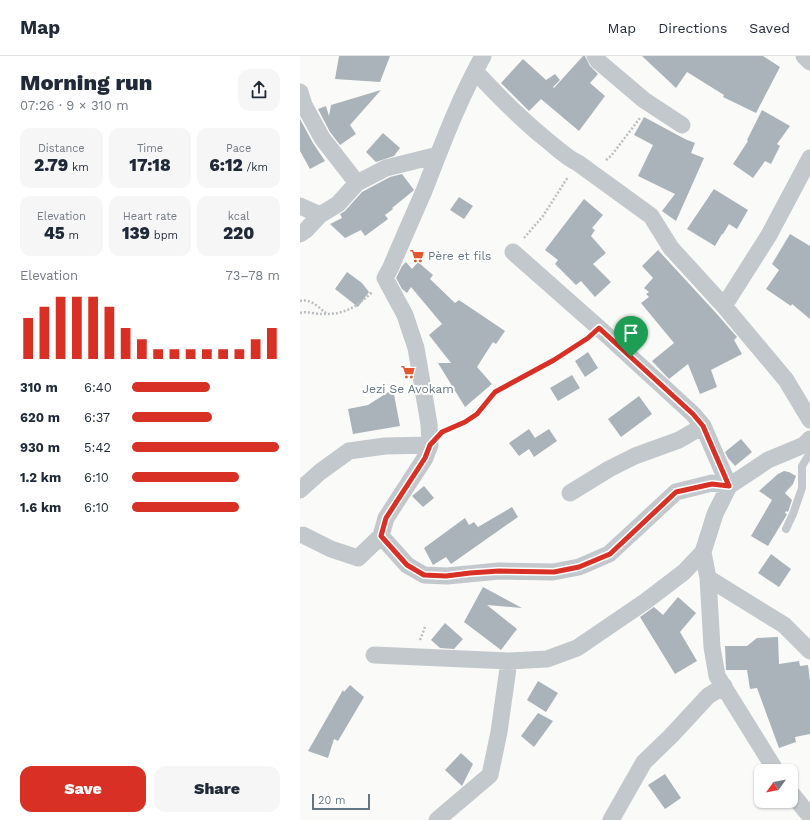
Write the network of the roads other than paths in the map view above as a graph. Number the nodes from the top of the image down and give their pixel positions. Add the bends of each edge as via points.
1 (483, 56) edge
2 (595, 56) edge
3 (804, 56) edge
4 (810, 62) edge
5 (475, 72) junction
6 (300, 92) edge
7 (682, 125) dead end
8 (438, 155) junction
9 (810, 158) edge
10 (357, 183) junction
11 (300, 206) edge
12 (320, 215) junction
13 (300, 234) edge
14 (512, 252) dead end
15 (724, 306) junction
16 (810, 420) edge
17 (703, 426) junction
18 (430, 445) junction
19 (809, 447) edge
20 (729, 486) junction
21 (300, 490) edge
22 (570, 493) dead end
23 (786, 529) dead end
24 (303, 535) dead end
25 (381, 536) junction
26 (703, 552) junction
27 (708, 578) junction
28 (810, 651) edge
29 (374, 655) dead end
30 (509, 660) junction
31 (724, 686) junction
32 (772, 764) edge
33 (798, 802) edge
34 (810, 816) edge
35 (436, 820) edge
36 (611, 820) edge

1 - 5 street
2 - 7 street via 644,100
3 - 4 street
5 - 8 street
5 - 15 street via 536,132 651,216 671,248
6 - 10 street via 304,105 322,138
8 - 10 street via 386,168
8 - 18 street via 385,278 404,315 416,348 429,424
9 - 15 street via 769,235
10 - 12 street via 338,204
11 - 12 street
12 - 13 street
14 - 17 street via 599,328
15 - 16 street via 786,380
17 - 20 street
17 - 22 street via 679,440 635,456 609,469
18 - 21 street via 384,446 349,451
18 - 25 street via 425,458 386,518
19 - 20 street via 768,460
19 - 23 lane via 802,466 802,488
20 - 25 street via 712,484 676,492 610,554 579,567 554,572 499,571 446,576 424,575 407,565
20 - 26 street via 715,514
24 - 25 street via 331,550 358,558
26 - 27 street
26 - 30 street via 684,572 646,601 577,648 547,659
27 - 28 street via 784,625
27 - 31 street via 712,647 717,676
29 - 30 street
30 - 35 street via 490,775
31 - 32 street
31 - 36 street via 708,696 644,762
33 - 34 street

